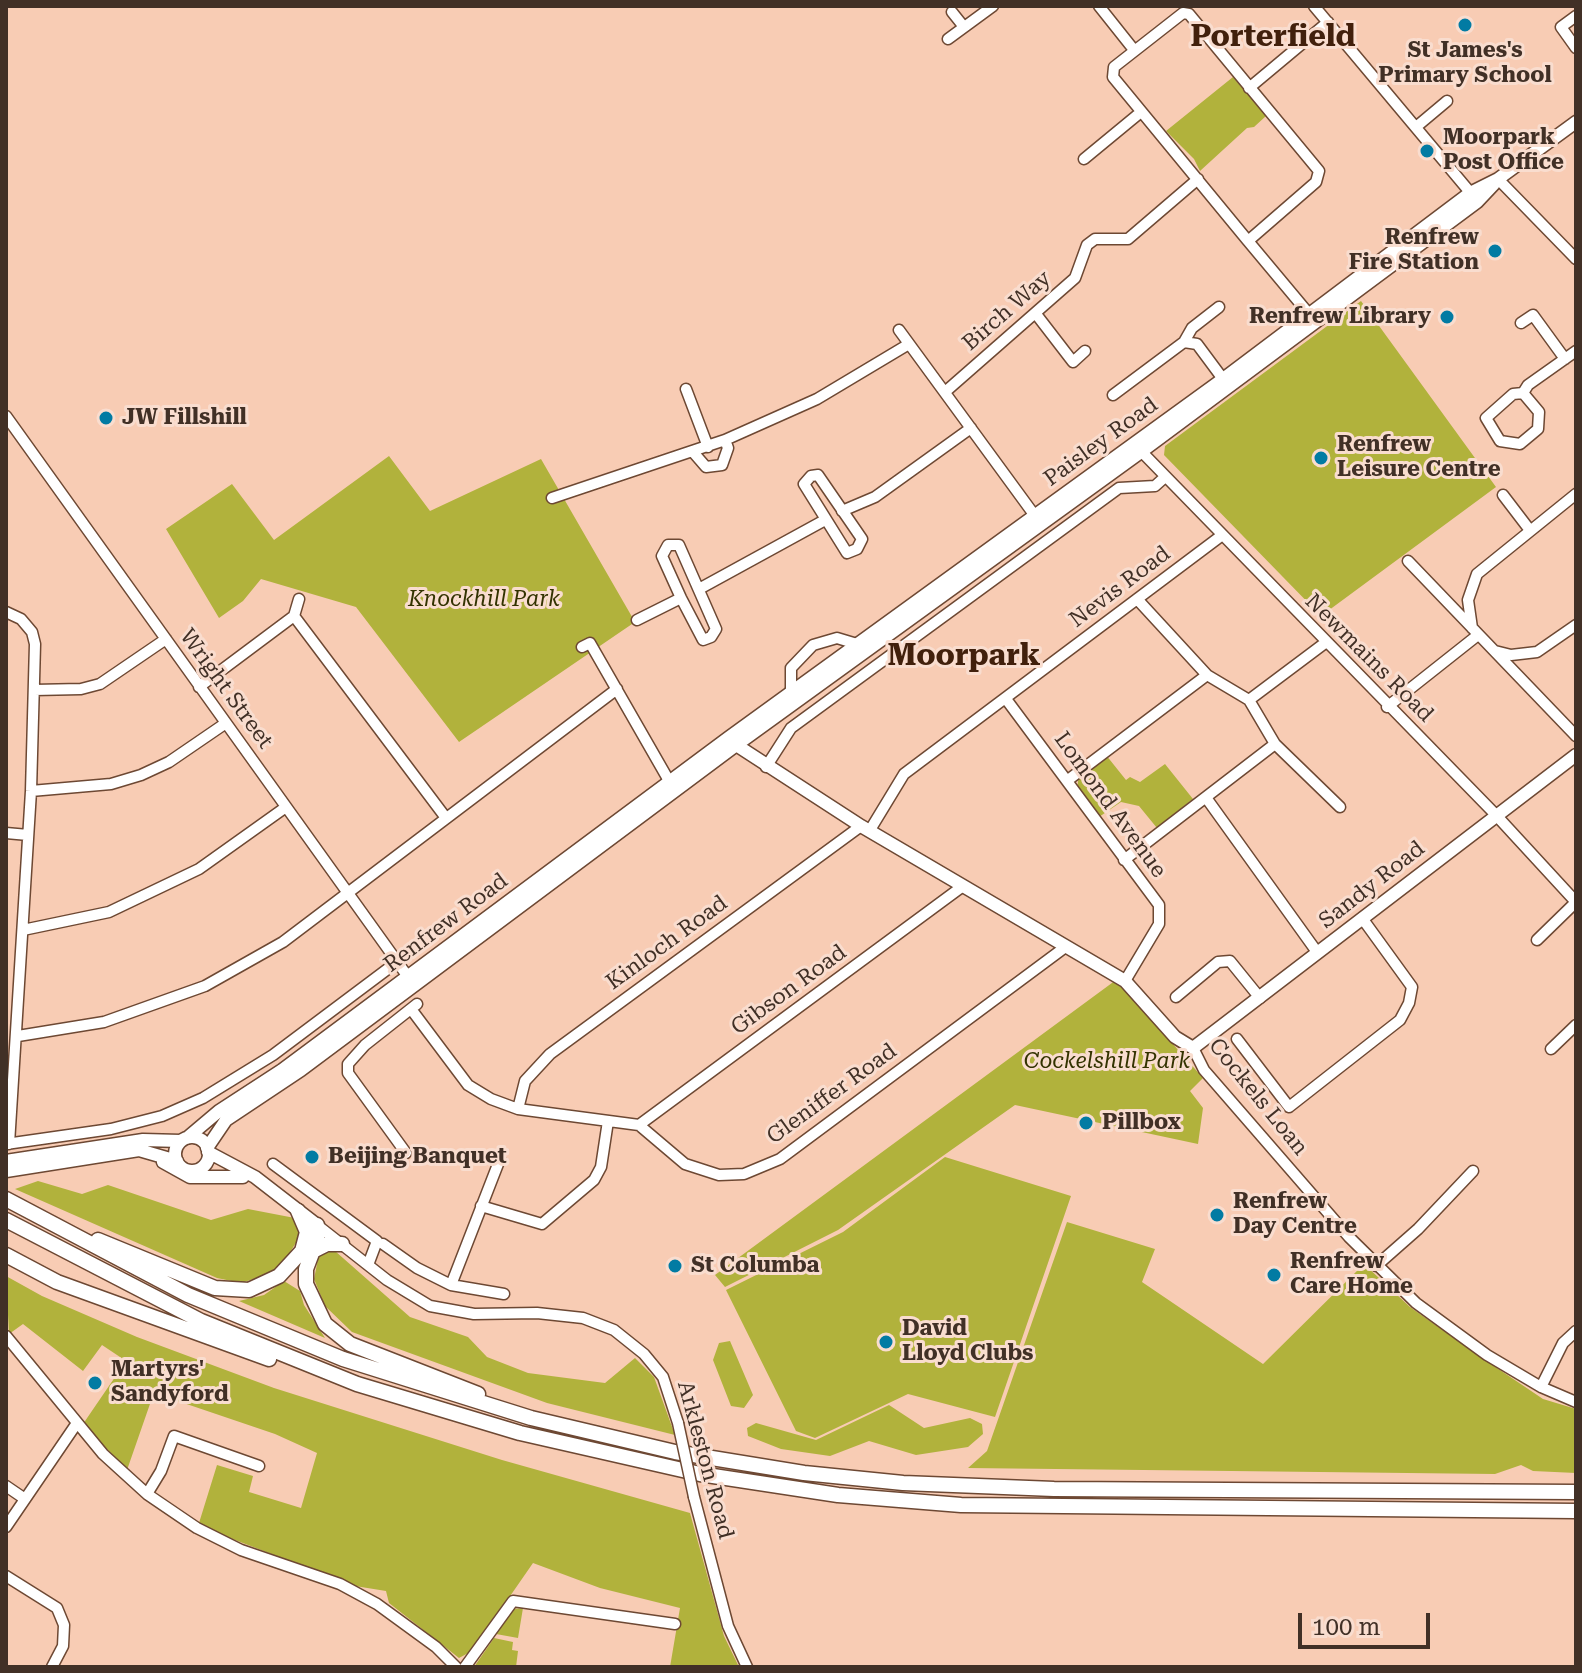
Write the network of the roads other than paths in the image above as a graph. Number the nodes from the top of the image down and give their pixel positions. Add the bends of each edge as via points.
1 (993, 6) edge
2 (1099, 6) edge
3 (1314, 6) edge
4 (952, 12) dead end
5 (1576, 16) edge
6 (1328, 22) junction
7 (964, 27) junction
8 (948, 39) dead end
9 (1576, 48) edge
10 (1134, 50) junction
11 (1249, 88) junction
12 (1447, 101) dead end
13 (1141, 112) junction
14 (1576, 122) edge
15 (1416, 127) junction
16 (1084, 159) dead end
17 (1198, 179) junction
18 (1498, 179) junction
19 (1474, 197) junction
20 (1248, 241) junction
21 (1576, 259) edge
22 (1219, 307) dead end
23 (1036, 314) junction
24 (1309, 314) junction
25 (1323, 316) junction
26 (1521, 323) dead end
27 (899, 330) dead end
28 (1184, 342) junction
29 (909, 344) junction
30 (1085, 351) dead end
31 (1576, 351) edge
32 (1565, 359) junction
33 (1223, 379) junction
34 (686, 389) dead end
35 (945, 392) junction
36 (1523, 393) junction
37 (1113, 395) dead end
38 (6, 416) edge
39 (971, 428) junction
40 (11, 432) edge
41 (725, 440) junction
42 (708, 447) junction
43 (1137, 447) junction
44 (693, 452) junction
45 (1165, 477) junction
46 (1576, 494) edge
47 (1503, 495) dead end
48 (552, 498) dead end
49 (842, 510) junction
50 (826, 520) junction
51 (1038, 520) junction
52 (1529, 529) junction
53 (1221, 536) junction
54 (1408, 561) dead end
55 (699, 589) junction
56 (681, 597) junction
57 (299, 599) dead end
58 (1137, 599) junction
59 (6, 612) edge
60 (294, 616) junction
61 (637, 620) dead end
62 (1576, 625) edge
63 (1475, 632) junction
64 (166, 639) junction
65 (1325, 643) junction
66 (857, 644) junction
67 (582, 647) dead end
68 (1494, 651) junction
69 (1207, 675) junction
70 (199, 687) junction
71 (617, 689) junction
72 (34, 690) junction
73 (791, 692) junction
74 (1006, 699) junction
75 (1249, 700) junction
76 (1387, 707) junction
77 (226, 723) junction
78 (1576, 736) edge
79 (731, 742) junction
80 (1275, 744) junction
81 (1576, 755) edge
82 (766, 767) junction
83 (1068, 780) junction
84 (672, 787) junction
85 (31, 791) junction
86 (1207, 799) junction
87 (286, 807) junction
88 (1340, 807) dead end
89 (1495, 814) junction
90 (446, 818) junction
91 (866, 828) junction
92 (6, 833) edge
93 (28, 835) junction
94 (1124, 860) junction
95 (963, 886) junction
96 (347, 892) junction
97 (1576, 902) edge
98 (1362, 918) junction
99 (23, 930) junction
100 (1537, 940) dead end
101 (1064, 948) junction
102 (1317, 952) junction
103 (397, 962) junction
104 (411, 981) junction
105 (1125, 981) junction
106 (1176, 997) dead end
107 (1260, 998) junction
108 (1576, 1025) edge
109 (18, 1036) junction
110 (1237, 1039) dead end
111 (1193, 1048) junction
112 (1551, 1049) dead end
113 (518, 1109) junction
114 (608, 1121) junction
115 (639, 1125) junction
116 (59, 1138) junction
117 (184, 1140) junction
118 (8, 1144) edge
119 (208, 1150) junction
120 (406, 1153) dead end
121 (63, 1154) junction
122 (109, 1157) junction
123 (500, 1159) dead end
124 (177, 1161) junction
125 (273, 1164) dead end
126 (8, 1168) edge
127 (200, 1169) junction
128 (1473, 1171) dead end
129 (243, 1177) junction
130 (269, 1188) junction
131 (8, 1200) edge
132 (481, 1206) junction
133 (298, 1211) junction
134 (6, 1220) edge
135 (317, 1225) junction
136 (342, 1244) junction
137 (383, 1244) dead end
138 (313, 1251) junction
139 (6, 1255) edge
140 (368, 1265) junction
141 (1376, 1266) junction
142 (451, 1285) junction
143 (504, 1294) dead end
144 (1576, 1331) edge
145 (6, 1336) edge
146 (1541, 1387) junction
147 (1576, 1402) edge
148 (442, 1411) junction
149 (77, 1423) junction
150 (575, 1430) junction
151 (259, 1466) dead end
152 (6, 1486) edge
153 (1576, 1492) edge
154 (147, 1494) junction
155 (25, 1499) junction
156 (1576, 1511) edge
157 (6, 1527) edge
158 (6, 1576) edge
159 (675, 1624) dead end
160 (52, 1667) edge
161 (456, 1667) edge
162 (465, 1667) edge
163 (747, 1667) edge

1 - 7 street
2 - 10 street
3 - 6 street
4 - 7 street
5 - 9 street via 1561,27
6 - 11 street
6 - 15 street
7 - 8 street
10 - 11 street via 1179,14 1189,14
10 - 13 street via 1112,72
11 - 20 street via 1320,176
12 - 15 street
13 - 16 street
13 - 17 street
14 - 18 main road, Paisley Road
15 - 19 street
17 - 20 street
17 - 23 street, Birch Way via 1128,239 1095,239 1087,245 1075,278
18 - 19 main road, Paisley Road
18 - 21 street
19 - 24 main road, Paisley Road
19 - 25 main road, Paisley Road
20 - 24 street
22 - 28 street via 1192,328
23 - 30 street via 1073,362
23 - 35 street, Birch Way
24 - 25 street
24 - 33 main road, Paisley Road
25 - 43 main road, Paisley Road
26 - 32 street via 1533,315
27 - 29 street
28 - 33 street via 1197,344
28 - 37 street
29 - 35 street
29 - 41 street via 817,399
31 - 32 street
32 - 36 street
33 - 43 main road, Paisley Road
34 - 42 street
35 - 39 street
36 - 36 street via 1539,412 1538,429 1520,444 1500,441 1486,418 1513,394
38 - 40 street, Wright Street
39 - 49 street via 875,497
39 - 51 street
40 - 64 street, Wright Street
41 - 42 street
41 - 44 street via 722,465 706,467
42 - 44 street
43 - 45 street, Newmains Road
43 - 51 main road, Paisley Road
44 - 48 street
45 - 53 street, Newmains Road
45 - 82 street via 1155,486 1119,488 791,728
46 - 52 street
47 - 52 street
49 - 50 street
49 - 50 street via 862,539 857,549 847,553
49 - 50 street via 818,475 811,476 804,484
50 - 55 street
51 - 66 main road, Paisley Road
51 - 79 main road, Paisley Road
52 - 63 street via 1477,574 1468,600
53 - 58 street, Nevis Road
53 - 65 street, Newmains Road
54 - 63 street
55 - 56 street
55 - 56 street via 716,629 711,637 703,640
55 - 56 street via 679,545 668,545 662,556
56 - 61 street
57 - 60 street
58 - 69 street
58 - 74 street, Nevis Road
59 - 72 street via 32,632
60 - 70 street
60 - 90 street
62 - 68 street via 1530,654
63 - 68 street
63 - 76 street
64 - 70 street, Wright Street
64 - 72 street via 100,684
65 - 75 street
65 - 76 street, Newmains Road
66 - 73 main road, Paisley Road
66 - 73 street via 837,638 813,645 791,668
67 - 71 street via 590,643
68 - 78 street
69 - 75 street
69 - 83 street
70 - 77 street, Wright Street
71 - 84 street
71 - 90 street
72 - 85 street
73 - 79 main road, Paisley Road
74 - 83 street, Lomond Avenue
74 - 91 street, Nevis Road via 904,774
75 - 80 street
76 - 89 street, Newmains Road
77 - 85 street via 141,775 111,784
77 - 87 street, Wright Street
79 - 82 main road, Cockels Loan
79 - 84 main road, Renfrew Road
80 - 86 street
80 - 88 street
81 - 89 main road, Sandy Road
82 - 91 main road, Cockels Loan
83 - 94 street, Lomond Avenue
84 - 104 main road, Renfrew Road
85 - 93 street
86 - 94 street
86 - 102 street
87 - 96 street, Wright Street
87 - 99 street via 199,869 109,912
89 - 97 street, Newmains Road
89 - 98 main road, Sandy Road
90 - 96 street
91 - 95 main road, Cockels Loan
91 - 113 street, Kinloch Road via 550,1054 525,1081
92 - 93 street
93 - 99 street
94 - 105 street, Lomond Avenue via 1159,905 1159,924
95 - 101 main road, Cockels Loan
95 - 115 street, Gibson Road
96 - 103 street, Wright Street
96 - 109 street via 283,942 205,986 104,1022
97 - 100 street
98 - 102 main road, Sandy Road
98 - 110 street via 1412,987 1400,1020 1289,1107
99 - 109 street
101 - 105 main road, Cockels Loan
101 - 115 street, Gleniffer Road via 780,1159 744,1174 719,1175 685,1164
102 - 107 main road, Sandy Road
103 - 104 street, Wright Street
103 - 116 street, Renfrew Road via 254,1068 203,1098 137,1123
104 - 117 main road, Renfrew Road
104 - 119 main road, Renfrew Road via 301,1070 226,1120
105 - 111 main road, Cockels Loan via 1175,1037
106 - 107 street via 1218,962 1230,961
107 - 111 main road, Sandy Road
108 - 112 street
109 - 118 street
111 - 141 street, Cockels Loan via 1204,1070
113 - 114 street
113 - 120 street via 468,1085 414,1007 352,1057 348,1073
114 - 115 street
114 - 132 street via 594,1180 542,1224
116 - 118 street, Renfrew Road
116 - 121 street
117 - 119 main road via 199,1139
117 - 121 main road via 143,1140
117 - 124 main road via 176,1150
119 - 127 main road
119 - 130 main road, Arkleston Road
121 - 126 main road
122 - 124 main road via 139,1150
122 - 126 main road
122 - 129 main road via 150,1157 190,1177
123 - 132 street
124 - 127 main road via 187,1170
125 - 140 street via 377,1241
127 - 129 main road, Arkleston Road
128 - 141 street
129 - 130 main road, Arkleston Road
130 - 133 main road, Arkleston Road
131 - 133 highway via 151,1263 230,1291 264,1285 293,1263 307,1232
131 - 150 highway via 144,1273 296,1341 422,1386
132 - 142 street
133 - 135 main road, Arkleston Road
134 - 148 highway via 201,1321 357,1384
135 - 136 street, Arkleston Road
135 - 138 highway
136 - 138 highway
136 - 140 street, Arkleston Road
137 - 142 street
138 - 150 highway via 306,1269 308,1293 336,1334 424,1374
139 - 148 highway via 57,1282 230,1346
140 - 163 street, Arkleston Road, bridge via 414,1300 440,1309 568,1316 614,1330 644,1354 663,1377 728,1626
141 - 146 street, Cockels Loan via 1447,1329
142 - 143 street
144 - 146 street via 1563,1343
145 - 149 street
146 - 147 street, Cockels Loan
148 - 156 highway via 700,1474 898,1500 1086,1508
149 - 154 street
149 - 155 street
150 - 153 highway via 734,1462 903,1483
151 - 154 street via 174,1436
152 - 155 street
154 - 161 street via 241,1550 340,1584 377,1604
155 - 157 street
158 - 160 street via 57,1608 64,1635
159 - 162 street via 513,1601

